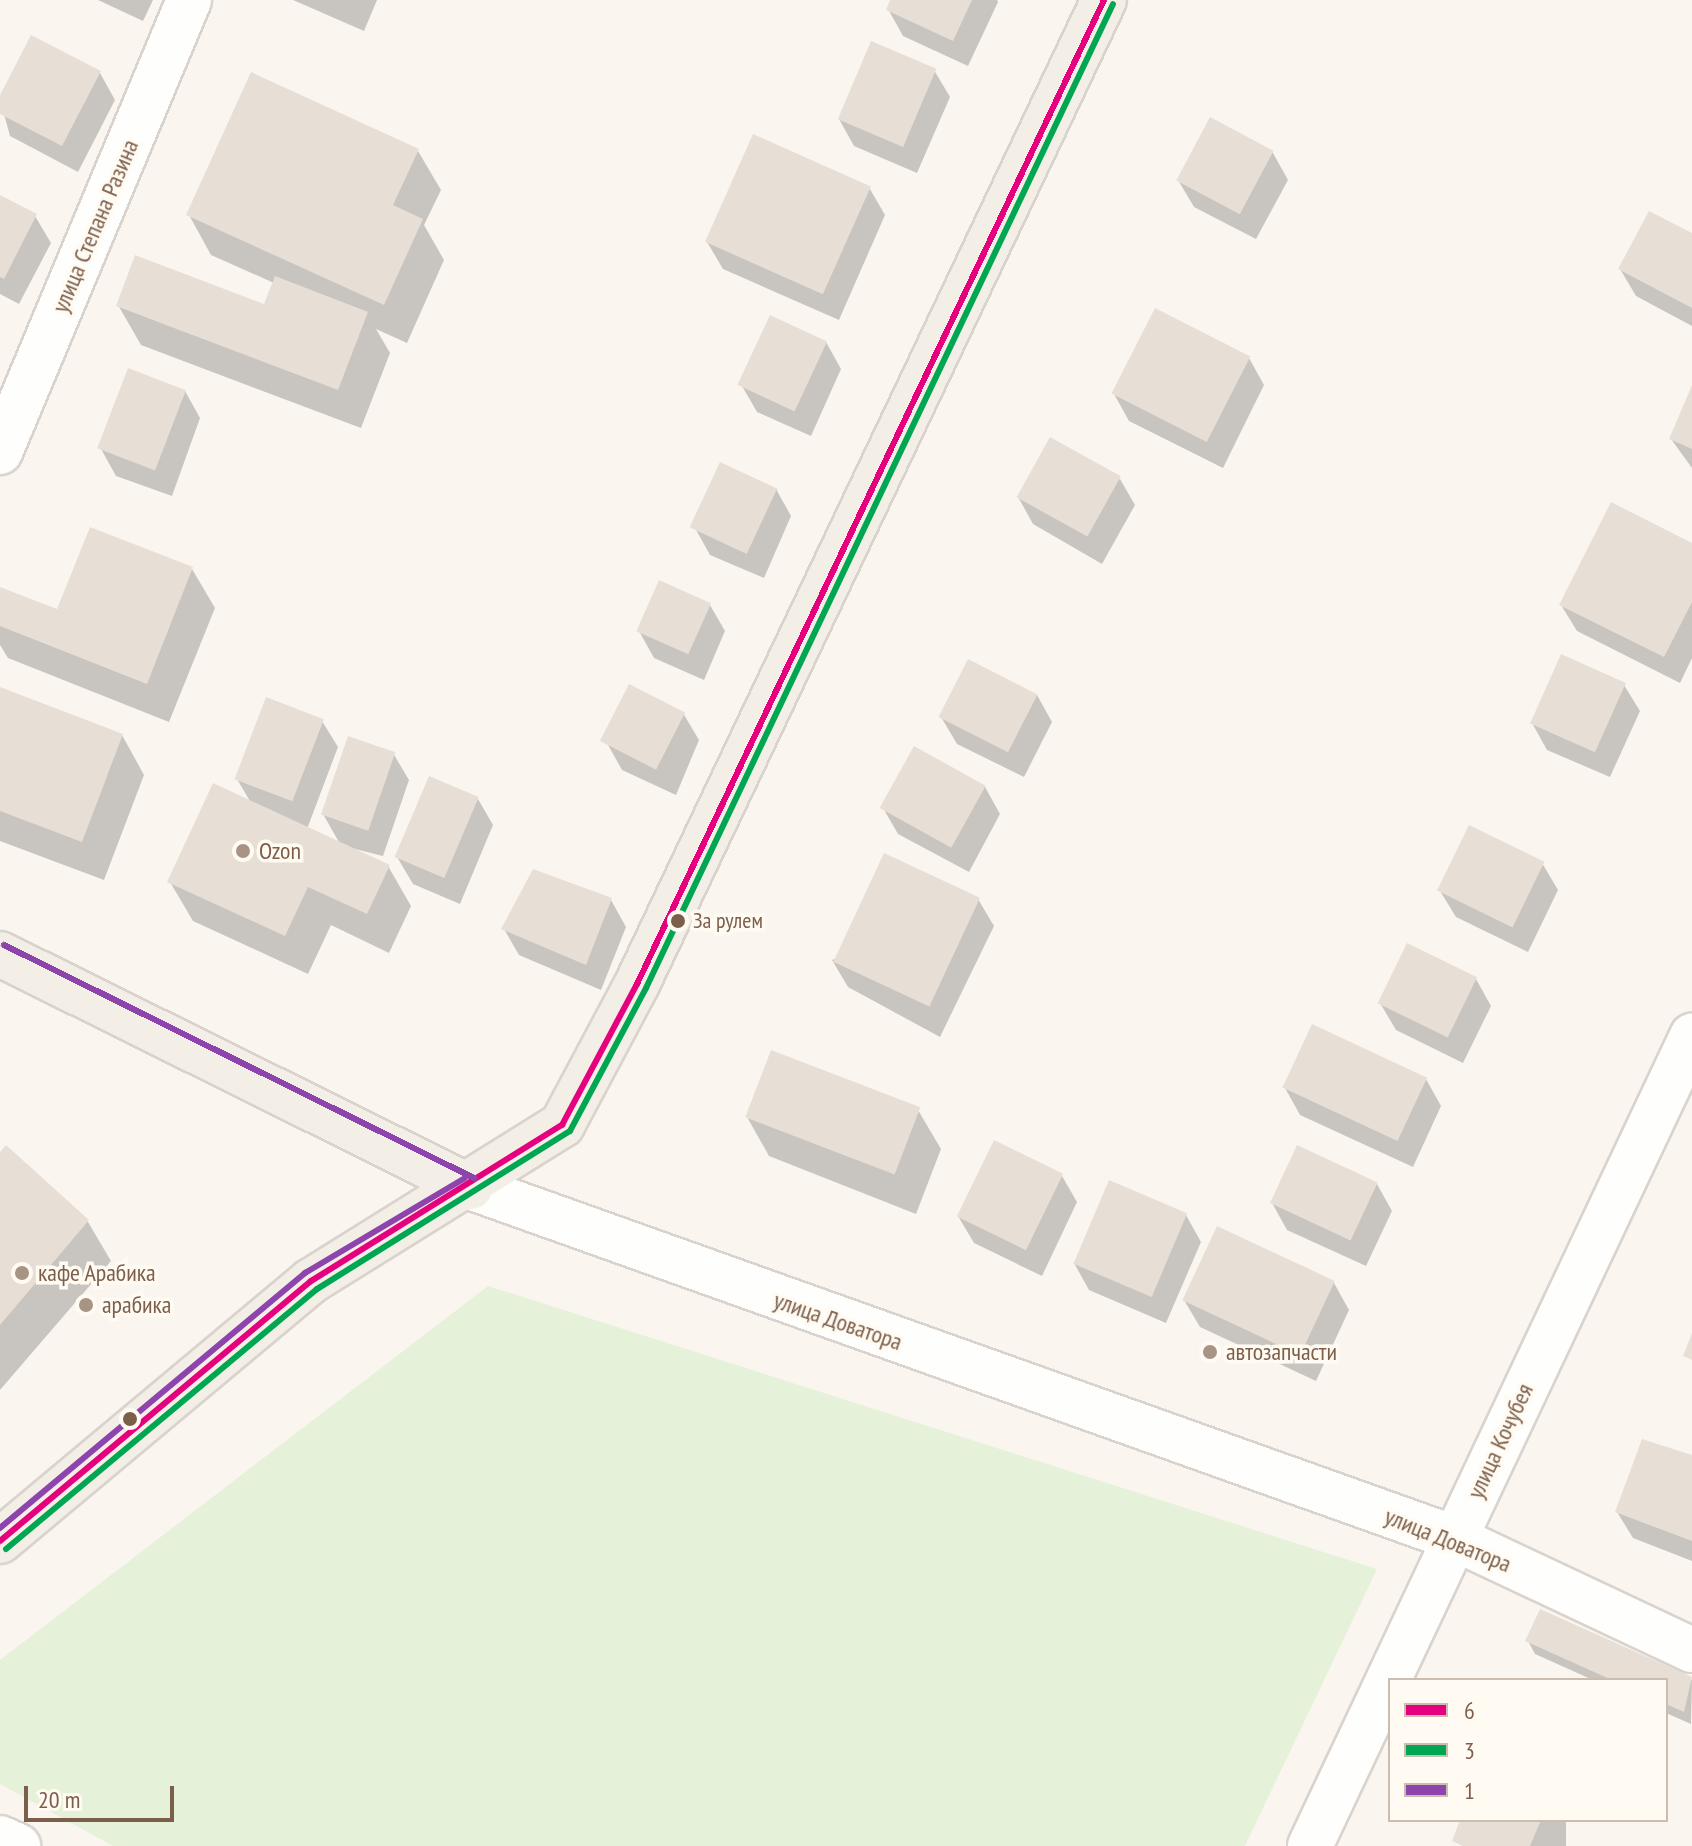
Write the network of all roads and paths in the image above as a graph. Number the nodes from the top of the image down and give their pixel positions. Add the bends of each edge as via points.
1 (189, 0) edge
2 (1104, 0) edge
3 (0, 452) edge
4 (0, 954) edge
5 (1692, 1036) edge
6 (470, 1187) junction
7 (1454, 1538) junction
8 (0, 1541) edge
9 (1692, 1650) edge
10 (1389, 1678) edge
11 (1388, 1679) edge
12 (0, 1838) edge
13 (18, 1846) edge
14 (1310, 1846) edge

1 - 3 street, улица Степана Разина
2 - 6 main road via 637,984 562,1125
4 - 6 main road, улица Доватора
5 - 7 street, улица Кочубея
6 - 7 street, улица Доватора
6 - 8 main road via 311,1281
7 - 9 street, улица Доватора
7 - 10 street, улица Кочубея
11 - 14 street, улица Кочубея
12 - 13 street

